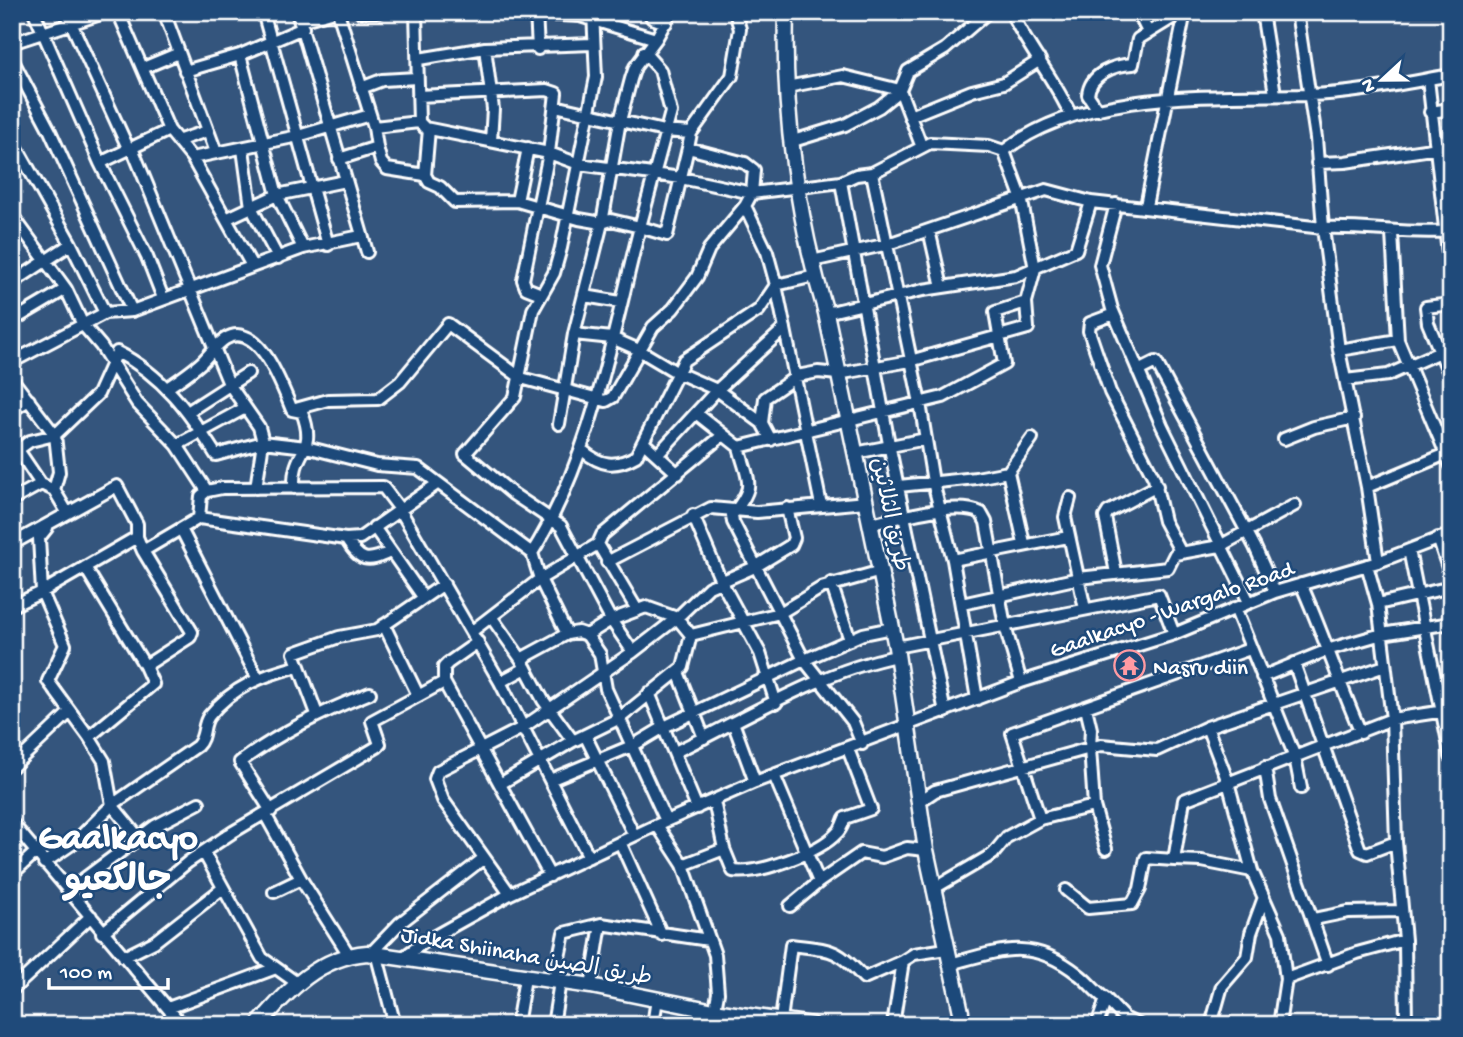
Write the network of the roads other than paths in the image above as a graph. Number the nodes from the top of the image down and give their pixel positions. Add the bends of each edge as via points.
1 (34, 12) edge
2 (107, 12) edge
3 (118, 12) edge
4 (164, 12) edge
5 (263, 12) edge
6 (331, 12) edge
7 (338, 12) edge
8 (360, 12) edge
9 (416, 12) edge
10 (500, 12) edge
11 (649, 12) edge
12 (735, 12) edge
13 (786, 12) edge
14 (988, 12) edge
15 (1011, 12) edge
16 (1138, 12) edge
17 (1183, 12) edge
18 (1262, 12) edge
19 (1297, 12) edge
20 (376, 13) edge
21 (536, 13) edge
22 (593, 16) edge
23 (68, 17) edge
24 (668, 17) edge
25 (300, 21) edge
26 (1148, 32) junction
27 (43, 34) junction
28 (656, 39) junction
29 (272, 40) junction
30 (12, 43) edge
31 (592, 44) junction
32 (485, 48) junction
33 (538, 48) junction
34 (644, 52) junction
35 (179, 53) junction
36 (240, 55) junction
37 (419, 59) junction
38 (12, 60) edge
39 (1040, 60) junction
40 (143, 68) junction
41 (185, 71) junction
42 (1451, 75) edge
43 (417, 78) junction
44 (1428, 79) junction
45 (787, 87) junction
46 (361, 88) junction
47 (900, 90) junction
48 (491, 92) junction
49 (1275, 94) junction
50 (418, 96) junction
51 (1310, 96) junction
52 (1168, 101) junction
53 (555, 106) junction
54 (1451, 109) edge
55 (1098, 110) junction
56 (587, 111) junction
57 (1430, 112) junction
58 (370, 115) junction
59 (910, 116) junction
60 (1071, 116) junction
61 (620, 121) junction
62 (419, 122) junction
63 (330, 127) junction
64 (374, 127) junction
65 (429, 129) junction
66 (169, 130) junction
67 (207, 131) junction
68 (664, 131) junction
69 (691, 133) junction
70 (298, 136) junction
71 (12, 139) edge
72 (180, 140) junction
73 (491, 141) junction
74 (793, 141) junction
75 (265, 143) junction
76 (921, 145) junction
77 (1451, 146) edge
78 (377, 147) junction
79 (528, 148) junction
80 (688, 148) junction
81 (130, 149) junction
82 (243, 149) junction
83 (1434, 149) junction
84 (1004, 151) junction
85 (216, 152) junction
86 (549, 153) junction
87 (192, 158) junction
88 (339, 159) junction
89 (100, 163) junction
90 (1317, 163) junction
91 (579, 164) junction
92 (612, 169) junction
93 (872, 173) junction
94 (654, 174) junction
95 (425, 175) junction
96 (681, 178) junction
97 (345, 181) junction
98 (841, 182) junction
99 (799, 188) junction
100 (311, 189) junction
101 (752, 193) junction
102 (277, 195) junction
103 (1021, 197) junction
104 (517, 201) junction
105 (1091, 202) junction
106 (1116, 204) junction
107 (745, 205) junction
108 (537, 206) junction
109 (1146, 206) junction
110 (251, 207) junction
111 (12, 215) edge
112 (569, 216) junction
113 (226, 219) junction
114 (602, 223) junction
115 (640, 227) junction
116 (1323, 228) junction
117 (929, 230) junction
118 (1448, 231) edge
119 (1392, 233) junction
120 (361, 236) junction
121 (71, 244) junction
122 (328, 244) junction
123 (888, 244) junction
124 (303, 248) junction
125 (855, 251) junction
126 (367, 252) dead end
127 (278, 258) junction
128 (46, 262) junction
129 (252, 266) junction
130 (813, 268) junction
131 (1035, 269) junction
132 (1451, 280) edge
133 (12, 283) edge
134 (776, 285) junction
135 (942, 287) junction
136 (66, 289) junction
137 (192, 289) junction
138 (541, 294) junction
139 (899, 295) junction
140 (585, 296) junction
141 (163, 298) junction
142 (621, 302) junction
143 (864, 302) junction
144 (1026, 302) junction
145 (1451, 304) edge
146 (132, 311) junction
147 (104, 313) junction
148 (826, 313) junction
149 (1114, 314) junction
150 (12, 321) edge
151 (83, 325) junction
152 (785, 328) junction
153 (574, 334) junction
154 (612, 338) junction
155 (999, 338) junction
156 (1398, 340) junction
157 (1446, 349) edge
158 (215, 350) junction
159 (639, 350) junction
160 (1339, 351) junction
161 (910, 361) junction
162 (12, 362) edge
163 (111, 363) junction
164 (1411, 366) junction
165 (877, 367) junction
166 (1138, 371) junction
167 (676, 372) junction
168 (248, 373) dead end
169 (838, 374) junction
170 (797, 376) junction
171 (521, 378) junction
172 (12, 379) edge
173 (1451, 379) edge
174 (1345, 380) junction
175 (229, 384) junction
176 (167, 388) junction
177 (566, 388) junction
178 (717, 390) junction
179 (595, 396) junction
180 (29, 400) junction
181 (920, 403) junction
182 (245, 408) junction
183 (12, 410) edge
184 (292, 410) junction
185 (189, 411) junction
186 (884, 411) junction
187 (696, 413) junction
188 (1354, 418) junction
189 (849, 421) junction
190 (762, 423) junction
191 (559, 424) dead end
192 (808, 429) junction
193 (202, 432) junction
194 (55, 435) junction
195 (723, 435) junction
196 (1032, 438) dead end
197 (926, 439) junction
198 (1284, 439) dead end
199 (771, 440) junction
200 (263, 442) junction
201 (644, 443) junction
202 (889, 444) junction
203 (177, 445) junction
204 (306, 447) junction
205 (739, 447) junction
206 (15, 448) edge
207 (582, 450) junction
208 (659, 453) junction
209 (855, 453) junction
210 (1449, 453) edge
211 (1451, 466) edge
212 (1008, 472) junction
213 (678, 474) junction
214 (933, 481) junction
215 (41, 484) junction
216 (437, 484) junction
217 (899, 486) junction
218 (1157, 486) junction
219 (1367, 487) junction
220 (256, 488) junction
221 (294, 488) junction
222 (54, 490) junction
223 (207, 491) junction
224 (1070, 498) dead end
225 (12, 500) edge
226 (866, 502) junction
227 (821, 505) junction
228 (1295, 505) dead end
229 (400, 508) junction
230 (737, 508) junction
231 (787, 508) junction
232 (941, 510) junction
233 (67, 512) junction
234 (693, 515) junction
235 (906, 517) junction
236 (199, 518) junction
237 (552, 521) junction
238 (51, 523) junction
239 (870, 524) junction
240 (374, 527) junction
241 (181, 528) junction
242 (1248, 533) junction
243 (1451, 534) edge
244 (137, 537) junction
245 (1068, 537) junction
246 (1438, 538) junction
247 (346, 539) junction
248 (12, 544) edge
249 (598, 544) junction
250 (1024, 544) junction
251 (1220, 546) junction
252 (1409, 550) junction
253 (143, 551) junction
254 (1180, 551) junction
255 (390, 552) junction
256 (990, 552) junction
257 (532, 553) junction
258 (576, 555) junction
259 (953, 560) junction
260 (607, 562) junction
261 (1372, 564) junction
262 (85, 567) junction
263 (755, 567) junction
264 (881, 571) junction
265 (1116, 573) junction
266 (1451, 577) edge
267 (1079, 578) junction
268 (540, 579) junction
269 (721, 581) junction
270 (831, 583) junction
271 (444, 584) junction
272 (1301, 584) junction
273 (1451, 587) edge
274 (43, 592) junction
275 (1275, 592) junction
276 (1419, 593) junction
277 (998, 596) junction
278 (423, 597) junction
279 (1249, 602) junction
280 (961, 604) junction
281 (1378, 604) junction
282 (12, 606) edge
283 (636, 608) junction
284 (1235, 608) junction
285 (1085, 609) junction
286 (780, 612) junction
287 (492, 618) junction
288 (677, 618) junction
289 (611, 620) junction
290 (746, 622) junction
291 (1451, 623) edge
292 (384, 625) junction
293 (1005, 626) junction
294 (1427, 627) junction
295 (892, 628) junction
296 (966, 631) junction
297 (471, 632) junction
298 (567, 634) junction
299 (1174, 634) junction
300 (1382, 634) junction
301 (587, 635) junction
302 (691, 635) junction
303 (850, 640) junction
304 (929, 641) junction
305 (478, 642) junction
306 (1250, 649) junction
307 (1330, 649) junction
308 (897, 651) junction
309 (633, 652) junction
310 (804, 660) junction
311 (523, 663) junction
312 (1294, 663) junction
313 (145, 666) junction
314 (299, 666) junction
315 (1385, 666) junction
316 (678, 672) junction
317 (604, 673) junction
318 (257, 677) junction
319 (1262, 677) junction
320 (766, 679) junction
321 (823, 681) junction
322 (444, 682) junction
323 (500, 682) junction
324 (1021, 682) junction
325 (1339, 682) junction
326 (370, 693) dead end
327 (649, 693) junction
328 (418, 695) junction
329 (1306, 695) junction
330 (977, 699) junction
331 (776, 703) junction
332 (1275, 704) junction
333 (1086, 708) junction
334 (548, 709) junction
335 (1447, 710) edge
336 (945, 712) junction
337 (69, 713) junction
338 (694, 713) junction
339 (317, 714) junction
340 (620, 718) junction
341 (1392, 719) junction
342 (734, 725) junction
343 (906, 726) junction
344 (664, 727) junction
345 (1207, 727) junction
346 (522, 728) junction
347 (1360, 733) junction
348 (585, 735) junction
349 (89, 737) junction
350 (704, 738) junction
351 (573, 741) junction
352 (862, 744) junction
353 (634, 745) junction
354 (1325, 745) junction
355 (1090, 748) junction
356 (848, 749) junction
357 (481, 750) junction
358 (675, 752) junction
359 (1295, 757) junction
360 (1451, 757) edge
361 (597, 758) junction
362 (541, 761) junction
363 (12, 766) edge
364 (1023, 766) junction
365 (1265, 767) junction
366 (774, 775) junction
367 (550, 780) junction
368 (755, 782) junction
369 (1228, 782) junction
370 (500, 784) junction
371 (1301, 788) dead end
372 (715, 800) junction
373 (920, 801) junction
374 (199, 803) dead end
375 (112, 805) junction
376 (1094, 806) junction
377 (697, 808) junction
378 (268, 812) junction
379 (1040, 819) junction
380 (12, 823) edge
381 (662, 823) junction
382 (635, 835) junction
383 (139, 838) junction
384 (620, 842) junction
385 (1396, 842) junction
386 (724, 849) junction
387 (1106, 849) dead end
388 (926, 850) junction
389 (37, 851) junction
390 (204, 853) junction
391 (806, 854) junction
392 (589, 857) junction
393 (484, 858) junction
394 (1174, 860) junction
395 (44, 863) junction
396 (682, 865) junction
397 (1252, 871) junction
398 (12, 874) edge
399 (550, 876) junction
400 (301, 879) junction
401 (819, 882) junction
402 (223, 888) junction
403 (933, 889) junction
404 (69, 890) junction
405 (1066, 890) dead end
406 (274, 892) dead end
407 (510, 894) junction
408 (1263, 900) junction
409 (790, 906) dead end
410 (1402, 911) junction
411 (91, 916) junction
412 (1314, 919) junction
413 (601, 924) junction
414 (102, 933) junction
415 (662, 935) junction
416 (709, 940) junction
417 (1405, 940) junction
418 (374, 953) junction
419 (349, 955) junction
420 (124, 957) junction
421 (948, 957) junction
422 (402, 958) junction
423 (903, 961) junction
424 (1328, 965) junction
425 (276, 968) junction
426 (525, 978) junction
427 (1286, 979) junction
428 (557, 982) junction
429 (297, 983) junction
430 (591, 986) junction
431 (12, 990) edge
432 (657, 999) junction
433 (1106, 999) junction
434 (168, 1008) junction
435 (713, 1018) edge
436 (778, 1021) edge
437 (182, 1025) edge
438 (258, 1025) edge
439 (395, 1025) edge
440 (517, 1025) edge
441 (553, 1025) edge
442 (653, 1025) edge
443 (812, 1025) edge
444 (893, 1025) edge
445 (959, 1025) edge
446 (1097, 1025) edge
447 (1139, 1025) edge
448 (1211, 1025) edge
449 (1279, 1025) edge
450 (1406, 1025) edge

1 - 27 street
2 - 23 street
3 - 40 street
4 - 35 street
5 - 29 street
6 - 25 street
7 - 46 street
8 - 20 street
9 - 37 street
10 - 21 street
11 - 24 street via 652,18
12 - 69 street via 740,29 732,76
13 - 45 main road, طريق الثلاثين
14 - 47 street via 945,49 908,71
15 - 39 street
16 - 26 street
17 - 26 street
17 - 52 street
18 - 49 street
19 - 51 street
21 - 22 street
21 - 33 street
22 - 28 street
22 - 31 street
23 - 27 street
23 - 81 street
24 - 28 street
25 - 29 street
25 - 63 street
26 - 55 street via 1138,39 1133,64 1103,72 1092,83 1088,95
27 - 30 street
27 - 89 street
28 - 34 street
29 - 36 street
29 - 70 street
31 - 33 street
31 - 56 street via 596,77
32 - 33 street
32 - 37 street
32 - 48 street
34 - 61 street via 635,66
34 - 68 street via 660,70 671,104
35 - 40 street
35 - 41 street
36 - 41 street
36 - 75 street
37 - 43 street
38 - 146 street via 50,131
39 - 59 street via 1004,83
39 - 60 street
40 - 66 street
41 - 67 street
42 - 44 street
43 - 46 street via 382,80
43 - 50 street
44 - 51 street
44 - 57 street
45 - 47 street via 843,76
45 - 74 main road, طريق الثلاثين
46 - 58 street
47 - 59 street
47 - 74 street via 845,125
48 - 50 street
48 - 53 street via 553,91
48 - 73 street
49 - 51 street
49 - 52 street
50 - 62 street
51 - 90 street
52 - 55 street
52 - 109 street
53 - 56 street
53 - 86 street
54 - 57 street
55 - 60 street
56 - 61 street
56 - 91 street
57 - 83 street
58 - 63 street
58 - 64 street
59 - 76 street
60 - 84 street via 1027,135
61 - 68 street
61 - 92 street
62 - 64 street
62 - 65 street
63 - 70 street
63 - 88 street
64 - 78 street
65 - 73 street
65 - 95 street
66 - 72 street
66 - 81 street
67 - 72 street
67 - 85 street
68 - 69 street
68 - 94 street
69 - 80 street
70 - 75 street
70 - 100 street
71 - 121 street
72 - 87 street
73 - 79 street
74 - 99 main road, طريق الثلاثين
75 - 82 street
75 - 102 street
76 - 84 street via 939,142
76 - 93 street
77 - 83 street
78 - 88 street
78 - 95 street via 387,169
79 - 86 street
79 - 104 street
80 - 96 street
80 - 101 street via 746,163 754,170
81 - 89 street
81 - 137 street
82 - 85 street
82 - 110 street
83 - 90 street
83 - 118 street
84 - 103 street
85 - 87 street
86 - 91 street
86 - 108 street
87 - 113 street
88 - 97 street
89 - 141 street
90 - 116 street
91 - 92 street
91 - 112 street
92 - 94 street
92 - 114 street
93 - 98 street via 856,174
93 - 123 street
94 - 96 street
94 - 115 street
95 - 104 street via 455,202
96 - 101 street
96 - 115 street via 667,235
97 - 100 street
97 - 120 street
98 - 99 street
98 - 125 street
99 - 101 street
99 - 130 main road, طريق الثلاثين
100 - 102 street
100 - 122 street
101 - 107 street
102 - 110 street
102 - 124 street
103 - 105 street via 1046,190
103 - 117 street
103 - 131 street
104 - 108 street
105 - 106 street
105 - 131 street via 1076,250
106 - 109 street
106 - 149 street via 1100,265
107 - 134 street via 767,252
107 - 159 street via 709,249 697,277 673,309 659,319
108 - 112 street
108 - 138 street via 523,280 526,288
109 - 116 street
110 - 113 street
110 - 127 street
111 - 128 street
112 - 114 street
112 - 138 street via 554,273
113 - 129 street
114 - 115 street via 611,220
114 - 140 street
115 - 142 street
116 - 119 street via 1358,226
116 - 160 street
117 - 123 street
117 - 135 street
118 - 119 street
118 - 132 street
119 - 156 street
120 - 122 street
120 - 126 street
121 - 128 street
121 - 147 street
122 - 124 street
123 - 125 street
123 - 139 street
124 - 127 street
125 - 130 street
125 - 143 street
127 - 129 street
128 - 133 street
128 - 136 street
129 - 137 street
130 - 134 street
130 - 148 main road, طريق الثلاثين
131 - 135 street
131 - 144 street
134 - 152 street
134 - 167 street via 759,310 687,357
135 - 139 street
136 - 150 street
136 - 151 street
137 - 141 street
137 - 158 street
138 - 171 street via 533,310
139 - 143 street
139 - 161 street
140 - 142 street
140 - 153 street
141 - 146 street
142 - 154 street
143 - 148 street
143 - 165 street
144 - 155 street via 1028,328
144 - 155 street via 995,313
145 - 157 street via 1426,307 1428,323
146 - 147 street
147 - 151 street
148 - 169 main road, طريق الثلاثين
149 - 166 street
149 - 218 street via 1090,323 1089,331 1110,392
151 - 162 street
151 - 163 street
152 - 170 street
152 - 178 street
153 - 154 street
153 - 177 street
154 - 159 street
154 - 179 street
155 - 161 street
155 - 181 street via 1001,367 943,397
156 - 160 street
156 - 164 street
157 - 164 street
157 - 173 street
158 - 175 street
158 - 176 street
158 - 184 street via 231,337 248,339 259,347
159 - 167 street
159 - 179 street via 613,397 606,401
160 - 174 street
161 - 165 street
161 - 181 street
163 - 176 street via 117,352 128,356
163 - 194 street via 98,394
163 - 203 street via 137,403
164 - 174 street via 1388,375
164 - 210 street
165 - 169 street
165 - 186 street
166 - 242 street via 1156,362
166 - 251 street
167 - 178 street
167 - 201 street
168 - 175 street
169 - 170 street
169 - 189 main road, طريق الثلاثين
170 - 190 street via 769,392
170 - 192 street
171 - 177 street
171 - 184 street via 448,324 400,382 378,399 328,400
171 - 237 street via 508,407 465,454
172 - 180 street
174 - 188 street
175 - 182 street
175 - 185 street
176 - 185 street
177 - 179 street
177 - 191 street
178 - 187 street
178 - 190 street
179 - 207 street
180 - 183 street
180 - 194 street
181 - 186 street
181 - 197 street
182 - 193 street
182 - 200 street
184 - 204 street via 302,412 310,432
185 - 193 street
186 - 189 street
186 - 202 street
187 - 195 street
187 - 208 street
188 - 198 street
188 - 219 street
189 - 192 street
189 - 209 main road, طريق الثلاثين
190 - 199 street
192 - 199 street
192 - 227 street
193 - 200 street via 215,455
193 - 203 street
194 - 206 street
194 - 222 street via 59,472
195 - 205 street
195 - 213 street
196 - 212 street
197 - 202 street
197 - 214 street
199 - 205 street
200 - 204 street
200 - 220 street
201 - 207 street via 636,456 621,464 603,464
201 - 208 street
202 - 209 street
202 - 217 street
203 - 223 street
204 - 216 street via 377,465 418,468
204 - 221 street via 298,457
205 - 230 street via 749,491
206 - 215 street
207 - 237 street
208 - 213 street
209 - 226 main road, طريق الثلاثين
210 - 211 street
210 - 219 street
212 - 214 street
212 - 250 street
213 - 249 street via 602,535
214 - 217 street
214 - 232 street
215 - 222 street
215 - 225 street
216 - 229 street
216 - 257 street
217 - 235 street
218 - 254 street via 1164,521
218 - 265 street via 1105,517
219 - 261 street
220 - 221 street
220 - 223 street
221 - 229 street via 379,486
222 - 233 street
223 - 236 street via 201,496
224 - 245 street via 1065,507
226 - 227 street
226 - 239 main road, طريق الثلاثين
227 - 231 street
228 - 242 street
229 - 240 street
229 - 271 street
230 - 231 street via 757,512
230 - 234 street via 711,508
230 - 263 street via 733,522
231 - 263 street via 793,543
232 - 235 street
232 - 256 street via 981,513
232 - 259 street
233 - 238 street
233 - 244 street via 117,486 138,524
234 - 260 street
234 - 269 street
235 - 239 street
235 - 304 street
236 - 241 street
236 - 247 street
237 - 257 street
237 - 258 street via 561,526
238 - 248 street
238 - 274 street via 40,538
239 - 264 main road, طريق الثلاثين
240 - 247 street via 360,538
240 - 255 street
241 - 253 street
241 - 318 street
242 - 251 street
242 - 275 street
243 - 246 street, Gaalkacyo - Wargalo Road
244 - 253 street
244 - 262 street
245 - 250 street
245 - 267 street
246 - 252 street, Gaalkacyo - Wargalo Road
246 - 266 street
247 - 255 street via 354,552 368,559
249 - 258 street
249 - 260 street
250 - 256 street
251 - 254 street
251 - 279 street
252 - 261 street, Gaalkacyo - Wargalo Road
252 - 276 street
253 - 313 street via 192,635
254 - 265 street via 1168,568
255 - 278 street
256 - 259 street
256 - 277 street
257 - 268 street
258 - 268 street
258 - 289 street
259 - 280 street
260 - 283 street
261 - 272 street, Gaalkacyo - Wargalo Road
261 - 281 street
262 - 274 street
262 - 313 street
263 - 269 street
263 - 286 street
264 - 270 street
264 - 295 main road, طريق الثلاثين
265 - 267 street
267 - 277 street
267 - 285 street
268 - 287 street
268 - 298 street
269 - 288 street
269 - 290 street
270 - 286 street
270 - 303 street
271 - 278 street
271 - 297 street
272 - 275 street, Gaalkacyo - Wargalo Road
272 - 307 street
273 - 276 street
274 - 282 street
274 - 337 street via 65,645 48,681
275 - 279 street, Gaalkacyo - Wargalo Road
276 - 281 street
276 - 294 street
277 - 280 street
277 - 293 street
278 - 292 street
279 - 284 street, Gaalkacyo - Wargalo Road
280 - 296 street
281 - 300 street
283 - 288 street via 652,608
283 - 289 street
284 - 299 street, Gaalkacyo - Wargalo Road
284 - 306 street
285 - 293 street
285 - 299 street via 1159,594
286 - 290 street
286 - 310 street
287 - 297 street
287 - 311 street
288 - 302 street
288 - 309 street
289 - 301 street
289 - 309 street
290 - 302 street
290 - 320 street
291 - 294 street
292 - 314 street via 302,649 294,653
292 - 328 street
293 - 296 street
293 - 324 street
294 - 300 street
294 - 335 street
295 - 303 street
295 - 308 main road, طريق الثلاثين
296 - 304 street
296 - 330 street
297 - 305 street
298 - 301 street
298 - 311 street
299 - 324 street, Gaalkacyo - Wargalo Road
300 - 307 street
300 - 315 street
301 - 317 street via 600,654
302 - 316 street via 688,658
303 - 310 street
304 - 308 street
304 - 336 street
305 - 322 street via 447,663
305 - 323 street
306 - 319 street
306 - 333 street
307 - 312 street
307 - 325 street
308 - 321 street
308 - 343 main road, طريق الثلاثين
309 - 317 street
310 - 320 street
310 - 321 street
311 - 323 street
311 - 334 street
312 - 319 street
312 - 329 street
313 - 349 street via 153,684
314 - 318 street
314 - 339 street
315 - 325 street
315 - 341 street
316 - 327 street
316 - 338 street
317 - 334 street
317 - 340 street
318 - 375 street via 209,716 197,746
319 - 332 street
320 - 331 street
320 - 338 street
321 - 331 street
321 - 352 street via 853,722
322 - 328 street
322 - 357 street
323 - 346 street
324 - 330 street, Gaalkacyo - Wargalo Road
325 - 329 street
325 - 347 street
326 - 339 street
327 - 340 street
327 - 344 street
328 - 378 street via 372,721 380,744 377,747
329 - 332 street
329 - 354 street
330 - 336 street, Gaalkacyo - Wargalo Road
331 - 342 street
332 - 345 street
332 - 359 street
333 - 355 street
333 - 364 street via 1012,733
334 - 346 street
334 - 351 street
335 - 341 street
335 - 360 street
336 - 343 street, Gaalkacyo - Wargalo Road
337 - 349 street
337 - 363 street
338 - 344 street
338 - 350 street
339 - 378 street via 278,734 240,762
340 - 348 street
340 - 353 street
341 - 347 street
341 - 385 street
342 - 350 street
342 - 368 street
343 - 352 street, Gaalkacyo - Wargalo Road
343 - 373 main road, طريق الثلاثين
344 - 353 street
344 - 358 street
345 - 355 street via 1157,750 1101,744
345 - 369 street
346 - 357 street
346 - 362 street
347 - 354 street
348 - 351 street
348 - 361 street
349 - 375 street via 104,761
350 - 358 street
351 - 362 street
352 - 356 street, Gaalkacyo - Wargalo Road
353 - 361 street
353 - 381 street
354 - 359 street
354 - 385 street via 1360,850 1367,853
355 - 364 street
355 - 376 street
356 - 366 street, Gaalkacyo - Wargalo Road
356 - 391 street via 871,808 845,818 837,833
357 - 370 street
357 - 393 street via 442,768 435,779 443,800
358 - 377 street
359 - 365 street
359 - 371 street
361 - 367 street
361 - 382 street
362 - 367 street
362 - 370 street
364 - 373 street via 935,791
364 - 379 street
365 - 369 street
365 - 412 street via 1270,799
366 - 368 street, Gaalkacyo - Wargalo Road
366 - 391 street
367 - 392 street
368 - 372 street, Gaalkacyo - Wargalo Road
369 - 394 street via 1184,800
369 - 397 street
370 - 399 street
372 - 377 street, Gaalkacyo - Wargalo Road
372 - 386 street
373 - 388 main road, طريق الثلاثين
374 - 383 street
375 - 383 street
375 - 395 street via 75,842
376 - 379 street
376 - 387 street
377 - 381 street, Gaalkacyo - Wargalo Road
378 - 390 street
378 - 400 street
379 - 403 street via 1007,836 993,854
380 - 389 street
381 - 382 street, Gaalkacyo - Wargalo Road
381 - 396 street
382 - 384 street, Gaalkacyo - Wargalo Road
383 - 404 street
384 - 392 street, Gaalkacyo - Wargalo Road
384 - 415 street
385 - 410 street
386 - 391 street via 730,868 738,872
386 - 396 street
388 - 401 street via 907,848 882,857 861,853
388 - 403 main road, طريق الثلاثين
389 - 395 street
389 - 398 street
390 - 402 street
390 - 414 street
391 - 401 street
392 - 399 street, Gaalkacyo - Wargalo Road
393 - 407 street
393 - 418 street via 400,923
394 - 397 street
394 - 405 street via 1146,858 1136,901 1126,907 1088,908
395 - 404 street
396 - 416 street
397 - 408 street
399 - 407 street, Gaalkacyo - Wargalo Road
400 - 406 street
400 - 419 street
401 - 409 street
402 - 420 street via 154,942
402 - 425 street via 262,958
403 - 421 main road, طريق الثلاثين
404 - 411 street
407 - 422 street, Gaalkacyo - Wargalo Road
408 - 427 street via 1280,934
408 - 448 street via 1247,957 1222,986
410 - 412 street via 1348,912
410 - 417 street
411 - 414 street
411 - 431 street
412 - 424 street
413 - 415 street
413 - 428 street via 564,933
413 - 430 street
414 - 420 street
415 - 416 street
416 - 435 street via 718,975
417 - 424 street
417 - 450 street
418 - 419 main road, Jidka Shiinaha طريق الصين
418 - 422 main road, Jidka Shiinaha طريق الصين
418 - 439 street
419 - 429 main road, Jidka Shiinaha طريق الصين via 330,961
420 - 434 street
421 - 423 street via 914,954
421 - 433 street via 1031,949 1069,967
421 - 445 main road, طريق الثلاثين via 961,1012
422 - 426 main road, Jidka Shiinaha طريق الصين
423 - 436 street via 864,978 843,954 791,945
423 - 444 street
424 - 427 street
425 - 429 street
425 - 434 street
426 - 428 main road, Jidka Shiinaha طريق الصين
426 - 440 street
427 - 449 street
428 - 430 main road, Jidka Shiinaha طريق الصين
428 - 441 street
429 - 438 main road, Jidka Shiinaha طريق الصين
430 - 432 main road, Jidka Shiinaha طريق الصين
432 - 435 main road, Jidka Shiinaha طريق الصين
432 - 442 street
433 - 446 street
433 - 447 street via 1124,1018
434 - 437 street
435 - 436 main road, Jidka Shiinaha طريق الصين
436 - 443 main road, Jidka Shiinaha طريق الصين

